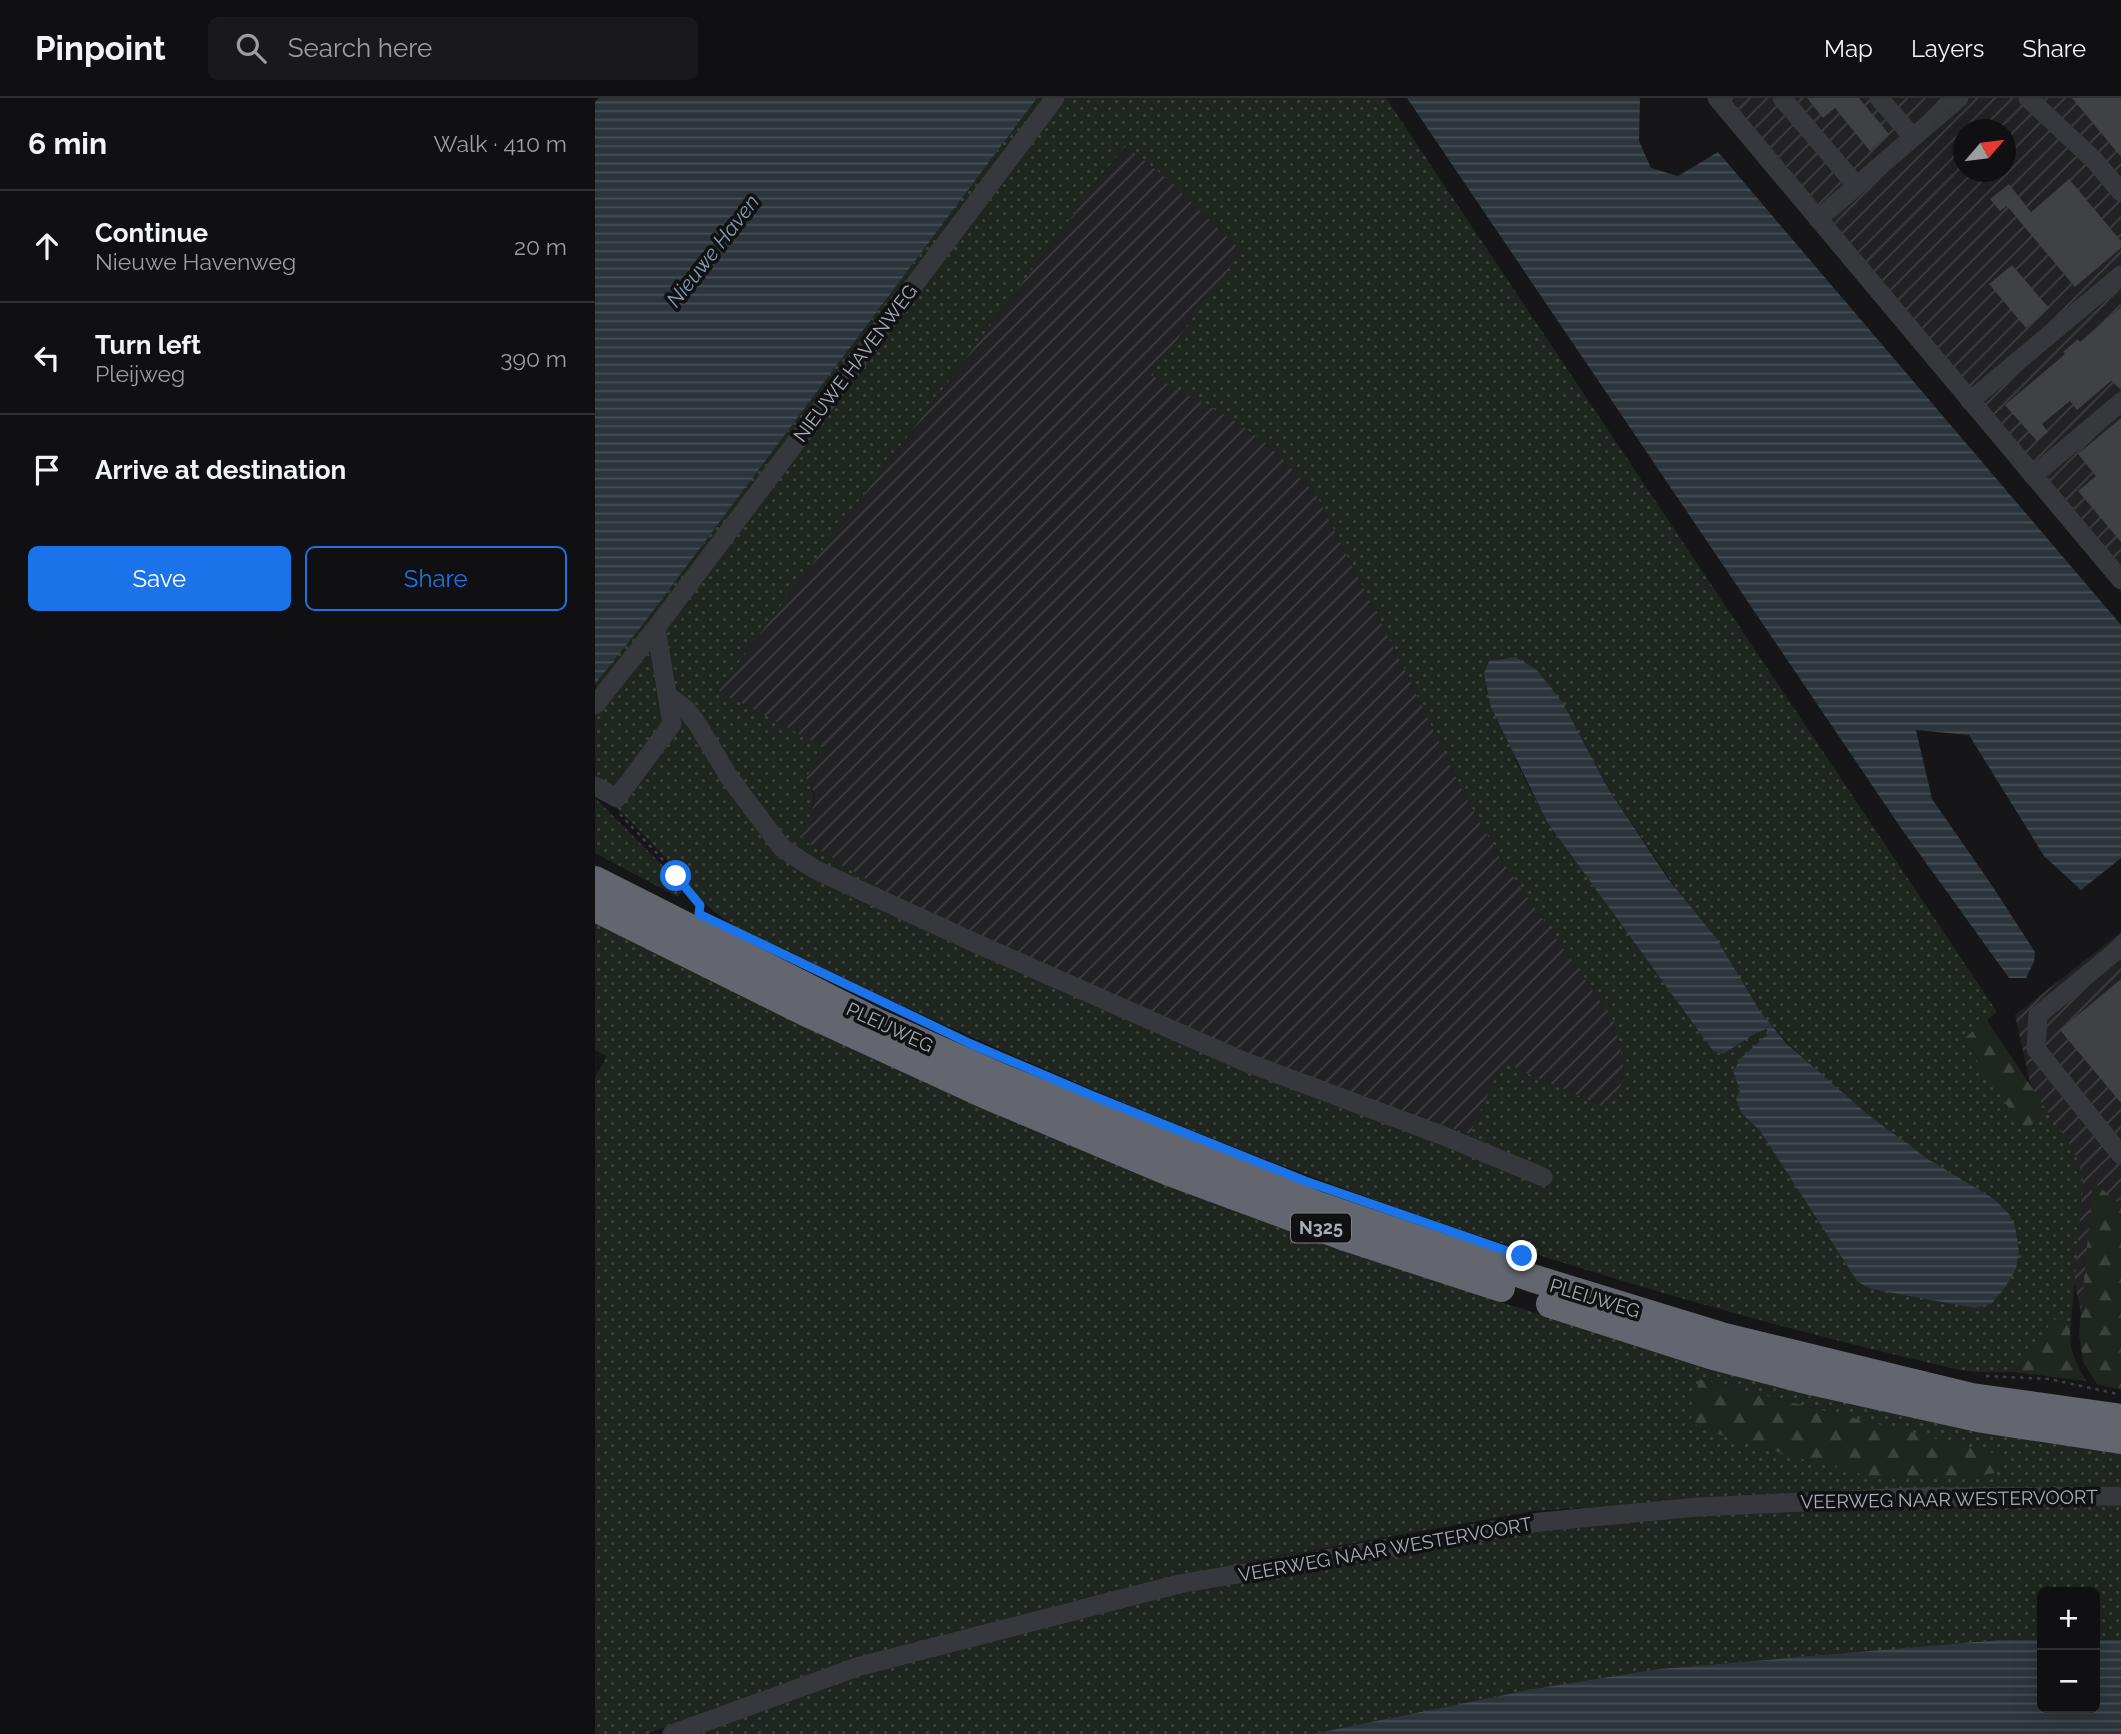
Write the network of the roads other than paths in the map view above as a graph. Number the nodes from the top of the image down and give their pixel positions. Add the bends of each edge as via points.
1 (1055, 98) edge
2 (1717, 98) edge
3 (1782, 98) edge
4 (1879, 98) edge
5 (1959, 98) edge
6 (2028, 98) edge
7 (1913, 137) junction
8 (1856, 185) junction
9 (2121, 192) edge
10 (1818, 219) junction
11 (2121, 275) edge
12 (1970, 401) junction
13 (2121, 402) edge
14 (2033, 476) junction
15 (2121, 580) edge
16 (656, 628) junction
17 (667, 695) junction
18 (595, 705) edge
19 (595, 786) edge
20 (595, 880) edge
21 (595, 908) edge
22 (2121, 947) edge
23 (2121, 1155) edge
24 (1543, 1177) dead end
25 (2121, 1419) edge
26 (2121, 1440) edge
27 (2121, 1496) edge
28 (672, 1734) edge

1 - 16 street, NIEUWE HAVENWEG
2 - 10 street
3 - 8 street
4 - 7 street
5 - 7 street
6 - 9 street
7 - 8 street
8 - 10 street
10 - 12 street
11 - 12 street
12 - 14 street
13 - 14 street
14 - 15 street
16 - 17 street
16 - 18 street, NIEUWE HAVENWEG
17 - 19 street via 672,724 617,798
17 - 24 street via 687,710 782,848 814,869 1243,1061
20 - 25 highway, PLEIJWEG / N325 via 888,1027 1317,1205 1721,1336 1972,1397
21 - 26 highway, PLEIJWEG / N325 via 986,1095 1167,1171 1348,1238 1713,1356 1983,1419
22 - 23 street via 2038,1015 2036,1049
27 - 28 street, VEERWEG NAAR WESTERVOORT via 1896,1497 1698,1507 1540,1522 1179,1584 857,1667

